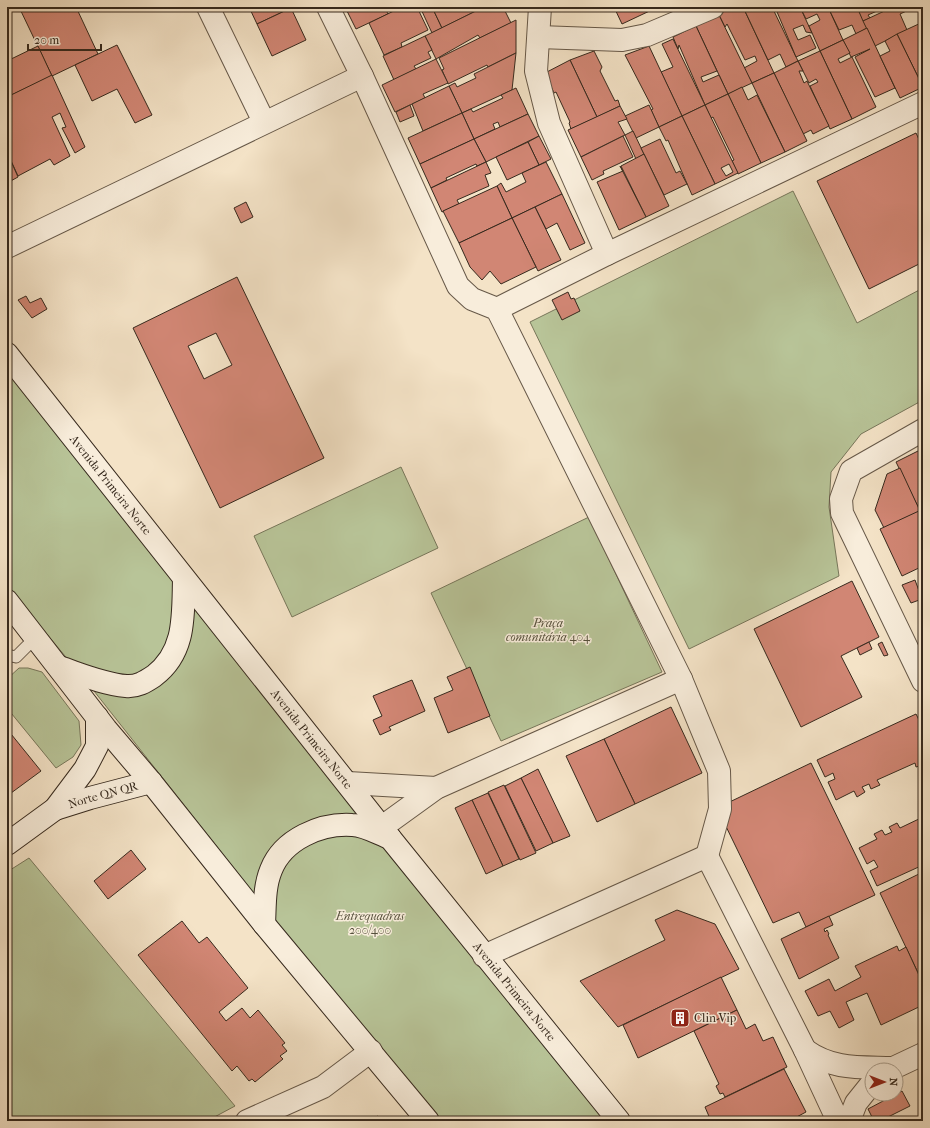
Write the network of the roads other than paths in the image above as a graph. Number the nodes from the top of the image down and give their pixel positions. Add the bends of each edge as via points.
1 (208, 7) edge
2 (328, 7) edge
3 (540, 7) edge
4 (713, 7) edge
5 (538, 37) junction
6 (362, 76) junction
7 (923, 103) edge
8 (264, 122) junction
9 (7, 247) edge
10 (607, 254) junction
11 (497, 309) junction
12 (7, 354) edge
13 (923, 430) edge
14 (184, 579) junction
15 (7, 601) edge
16 (36, 637) junction
17 (7, 655) edge
18 (59, 667) junction
19 (681, 679) junction
20 (923, 681) edge
21 (97, 717) junction
22 (151, 782) junction
23 (348, 784) junction
24 (436, 788) junction
25 (55, 809) junction
26 (386, 833) junction
27 (7, 844) edge
28 (707, 856) junction
29 (264, 924) junction
30 (484, 956) junction
31 (805, 1050) junction
32 (371, 1051) junction
33 (922, 1057) edge
34 (904, 1064) edge
35 (864, 1067) edge
36 (864, 1093) edge
37 (260, 1118) edge
38 (428, 1121) edge
39 (619, 1121) edge
40 (838, 1121) edge
41 (848, 1121) edge

1 - 8 street
2 - 6 street
3 - 5 street
4 - 5 street via 647,35 622,40
5 - 10 street via 536,71 549,123
6 - 8 street
6 - 11 street via 458,286 472,299
7 - 10 street
8 - 9 street
10 - 11 street
11 - 19 street
12 - 14 street, Avenida Primeira Norte
13 - 20 street via 851,471 841,499 842,513
14 - 18 street via 182,630 176,649 162,669 143,684 112,684
14 - 23 street, Avenida Primeira Norte
15 - 16 street
16 - 17 lane via 16,657
16 - 18 street
18 - 21 street
19 - 24 street
19 - 28 street via 719,771 720,809
21 - 22 street
21 - 25 street, Norte QN QR via 97,746 86,769
22 - 25 street, Norte QN QR
22 - 29 street
23 - 24 street
23 - 26 street, Avenida Primeira Norte
24 - 26 street
25 - 27 street, Norte QN QR
26 - 29 street via 353,824 327,827 300,837 282,852 272,869 266,890
26 - 30 street, Avenida Primeira Norte
28 - 30 street
28 - 31 street
29 - 32 street
30 - 39 street, Avenida Primeira Norte
31 - 35 street via 819,1060 839,1066
31 - 40 street
32 - 37 street via 323,1087
32 - 38 street
33 - 34 street
36 - 41 street

